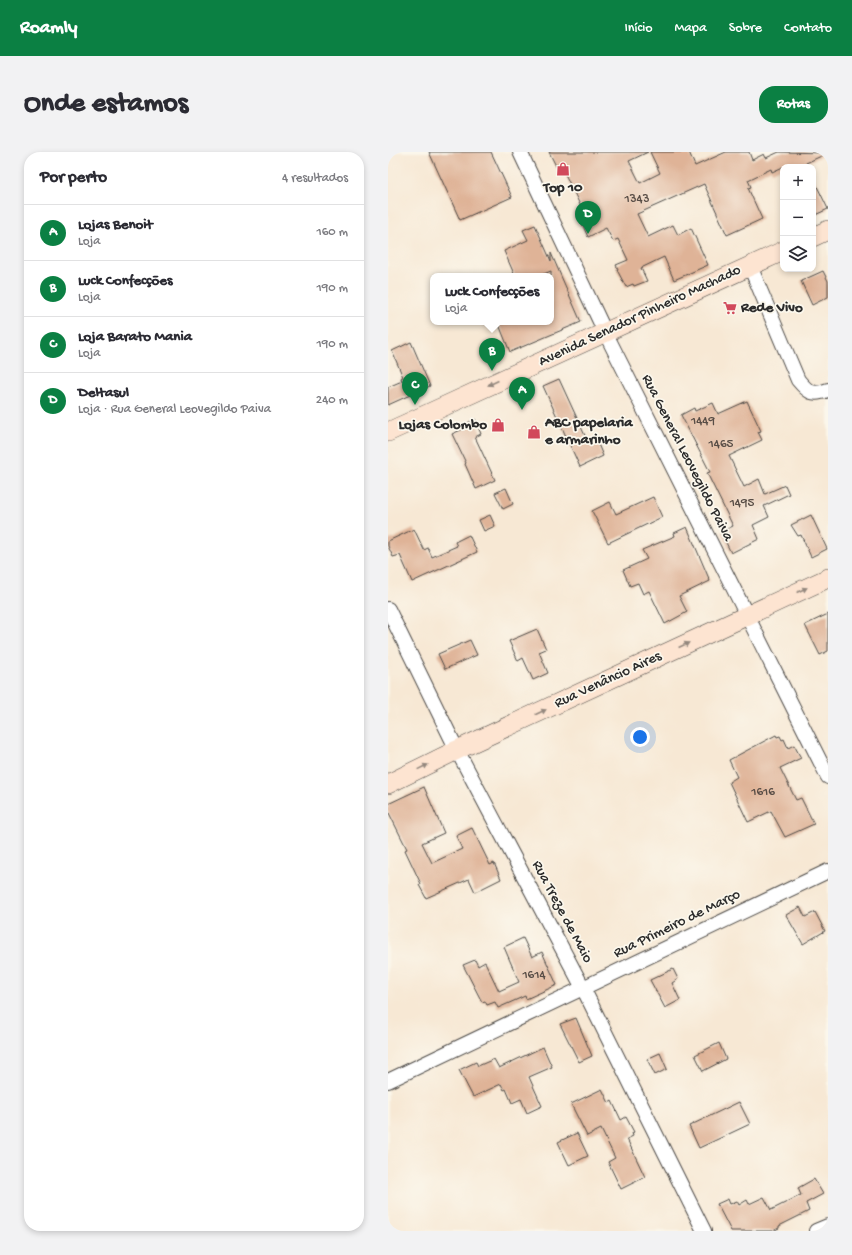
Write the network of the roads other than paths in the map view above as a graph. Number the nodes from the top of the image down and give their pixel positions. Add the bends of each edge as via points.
1 (520, 152) edge
2 (828, 230) edge
3 (815, 236) edge
4 (780, 252) edge
5 (750, 266) junction
6 (605, 332) junction
7 (828, 390) edge
8 (388, 432) edge
9 (828, 578) edge
10 (388, 609) edge
11 (747, 616) junction
12 (457, 750) junction
13 (828, 777) edge
14 (388, 784) edge
15 (828, 871) edge
16 (582, 988) junction
17 (388, 1081) edge
18 (828, 1226) edge
19 (704, 1231) edge
20 (816, 1231) edge

1 - 6 street, Rua General Leovegildo Paiva
2 - 3 main road
4 - 5 main road, Avenida Senador Pinheiro Machado
5 - 6 main road, Avenida Senador Pinheiro Machado
5 - 7 street via 798,380 808,391 818,394
6 -> 8 main road, Avenida Senador Pinheiro Machado
6 - 11 street, Rua General Leovegildo Paiva
11 -> 9 main road, Rua Venâncio Aires
10 - 12 street, Rua Treze de Maio
12 -> 11 main road, Rua Venâncio Aires
11 - 13 street, Rua General Leovegildo Paiva
14 -> 12 main road, Rua Venâncio Aires
12 - 16 street, Rua Treze de Maio
15 - 16 street, Rua Primeiro de Março
16 - 17 street, Rua Primeiro de Março
16 - 19 street, Rua Treze de Maio
18 - 20 street

